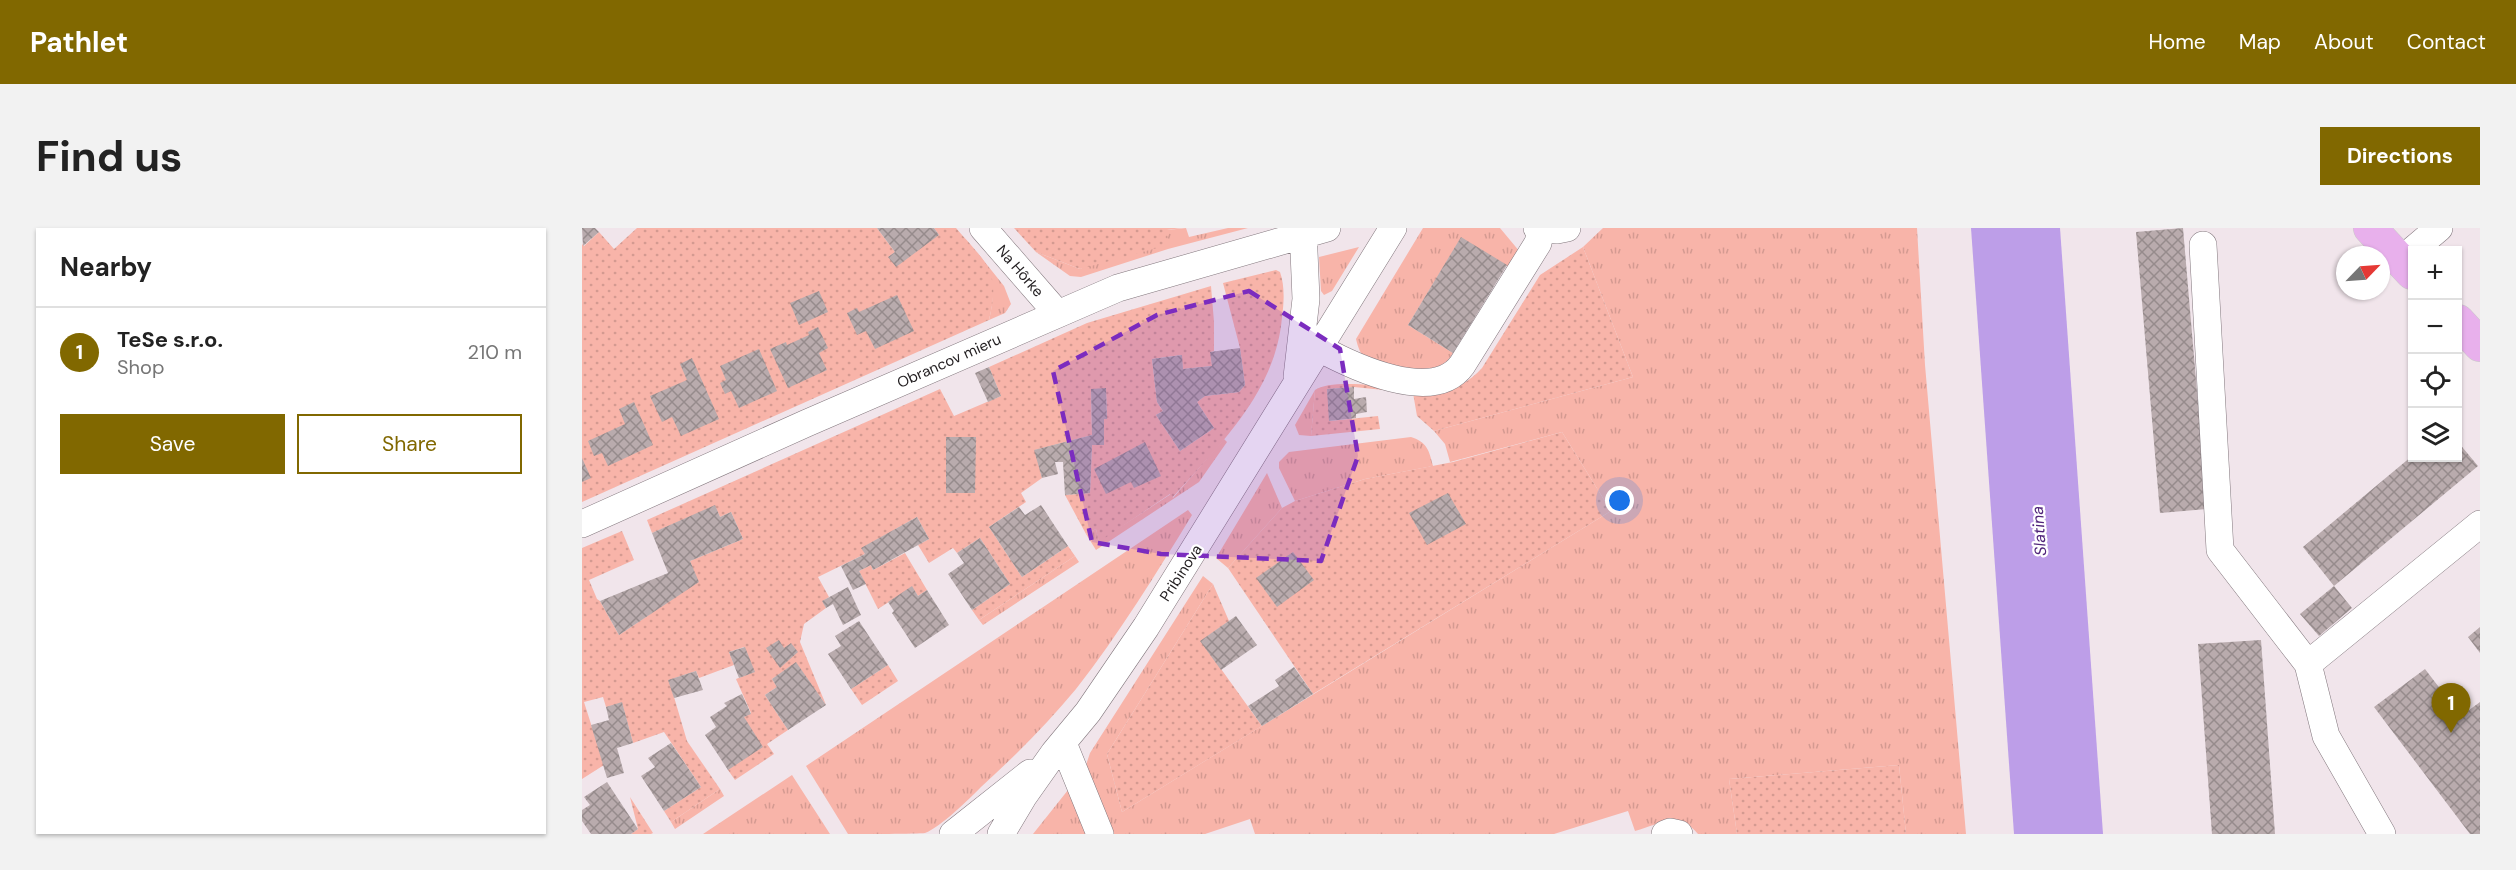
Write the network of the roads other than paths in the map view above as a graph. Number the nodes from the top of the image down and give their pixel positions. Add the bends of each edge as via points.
1 (983, 228) edge
2 (1393, 228) edge
3 (1548, 228) edge
4 (2370, 228) edge
5 (2439, 228) edge
6 (1311, 230) edge
7 (2203, 244) dead end
8 (2422, 246) edge
9 (2408, 257) edge
10 (1057, 313) junction
11 (2462, 326) edge
12 (2480, 345) edge
13 (1319, 348) junction
14 (1296, 384) junction
15 (582, 524) edge
16 (2480, 524) edge
17 (2308, 664) junction
18 (1058, 748) junction
19 (953, 834) edge
20 (1001, 834) edge
21 (1100, 834) edge
22 (1665, 834) edge
23 (1679, 834) edge
24 (2382, 834) edge

1 - 10 street, Na Hôrke
2 - 13 street, Pribinova
3 - 13 street via 1462,365 1450,377 1410,382 1352,365
4 - 9 main road
5 - 8 street
6 - 10 street, Obrancov mieru via 1118,288
6 - 14 street, Pribinova
7 - 17 street via 2220,550
10 - 15 street, Obrancov mieru
11 - 12 main road
13 - 14 street, Pribinova
14 - 18 street, Pribinova via 1146,627 1088,712
16 - 17 street
17 - 24 street via 2326,736
18 - 19 street, Pribinova
18 - 20 street, Pribinova
18 - 21 street
22 - 23 street

